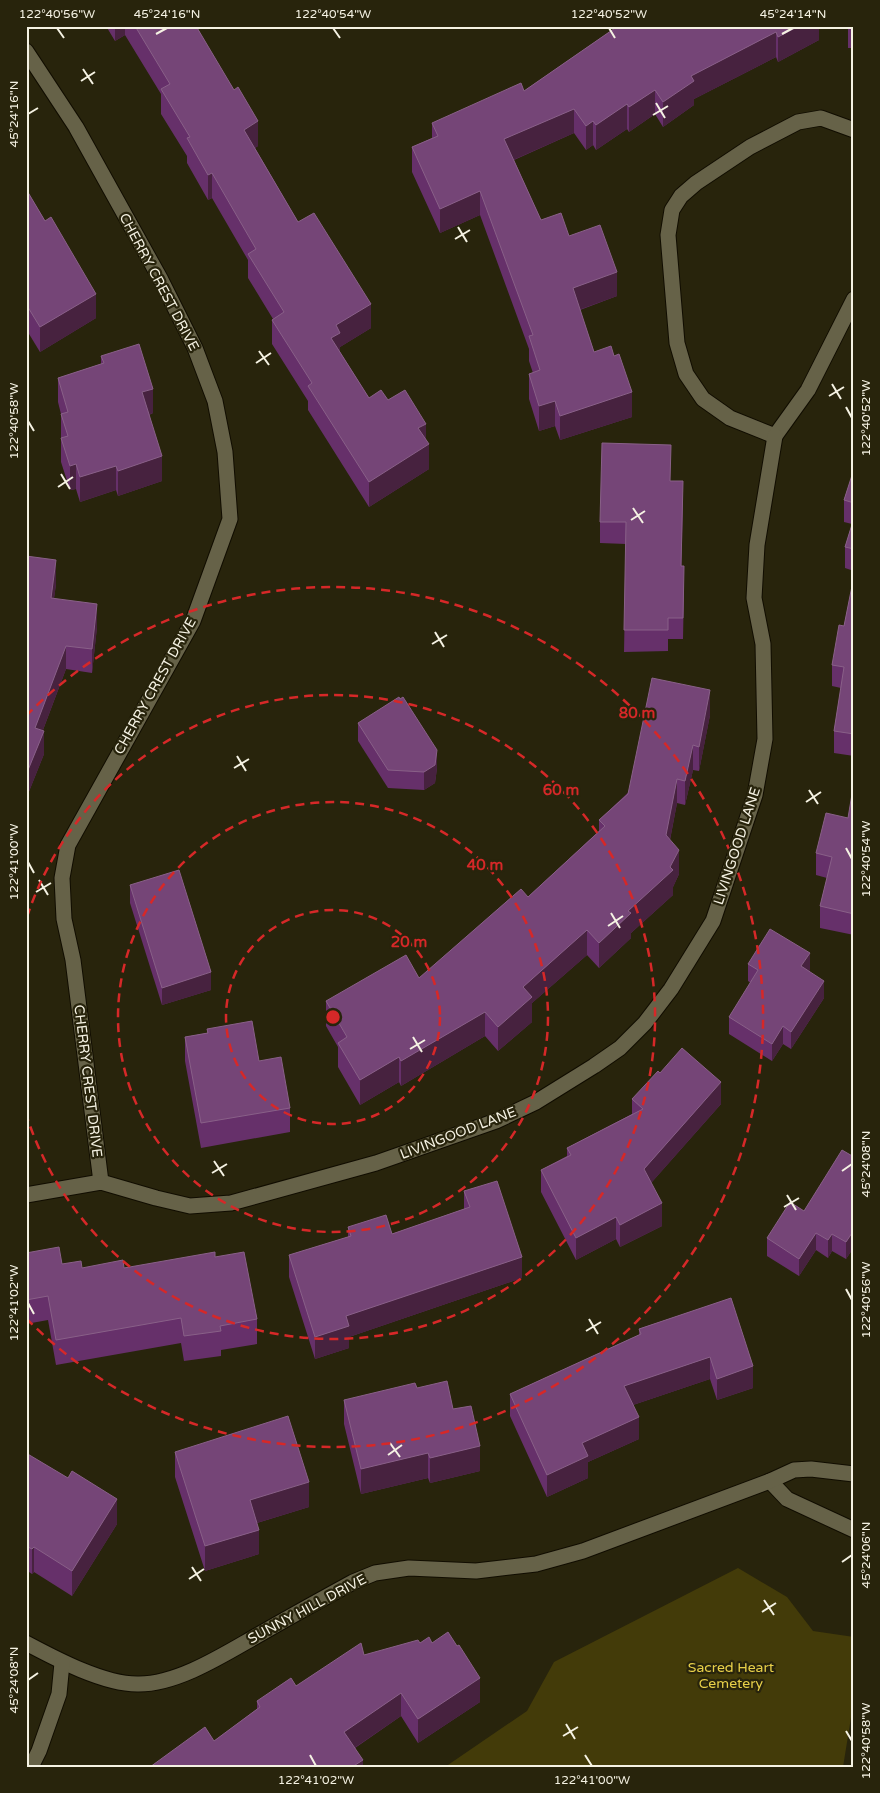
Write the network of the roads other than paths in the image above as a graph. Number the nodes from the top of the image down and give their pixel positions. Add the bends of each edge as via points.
1 (26, 52) edge
2 (854, 130) edge
3 (854, 299) edge
4 (775, 436) junction
5 (101, 1182) junction
6 (26, 1195) edge
7 (854, 1474) edge
8 (770, 1481) junction
9 (854, 1530) edge
10 (26, 1643) edge
11 (62, 1663) junction
12 (31, 1767) edge

1 - 5 street, CHERRY CREST DRIVE via 76,127 195,348 215,401 225,452 230,519 193,621 68,845 62,878 64,919
2 - 4 street via 820,118 798,122 750,147 696,183 672,210 668,235 677,343 686,374 703,399 730,418
3 - 4 street, LIVINGOOD LANE via 808,390
4 - 5 street, LIVINGOOD LANE via 757,545 754,598 763,644 764,739 755,795 713,921 646,1023 620,1048 536,1102 496,1121 376,1163 231,1203 190,1206
5 - 6 street, LIVINGOOD LANE
7 - 8 street, SUNNY HILL DRIVE via 794,1470
8 - 9 street via 787,1499
8 - 11 street, SUNNY HILL DRIVE via 583,1551 536,1564 476,1572 409,1568 375,1573 353,1582 210,1662 164,1681 139,1684 116,1681
10 - 11 street, SUNNY HILL DRIVE
11 - 12 street via 58,1694

